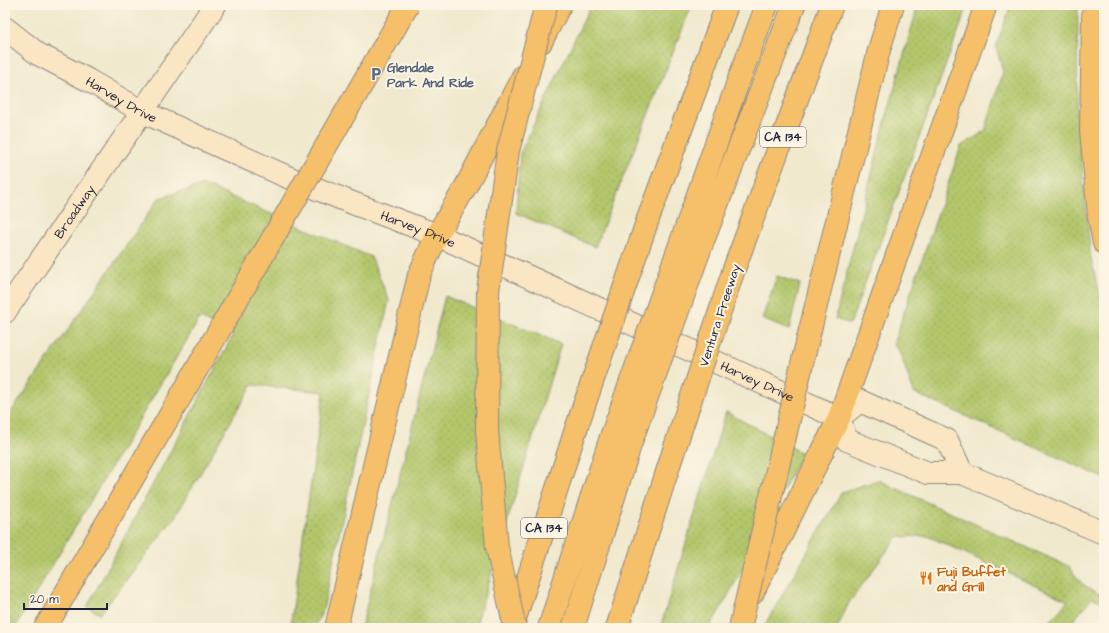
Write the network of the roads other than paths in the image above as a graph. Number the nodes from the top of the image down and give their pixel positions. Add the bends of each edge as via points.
1 (215, 5) edge
2 (408, 5) edge
3 (546, 5) edge
4 (560, 5) edge
5 (727, 5) edge
6 (768, 5) edge
7 (794, 5) edge
8 (832, 5) edge
9 (893, 5) edge
10 (986, 5) edge
11 (1094, 5) edge
12 (5, 28) edge
13 (143, 112) junction
14 (437, 236) junction
15 (1104, 242) edge
16 (691, 244) junction
17 (5, 312) edge
18 (839, 418) junction
19 (621, 440) junction
20 (962, 473) junction
21 (1104, 533) edge
22 (44, 628) edge
23 (336, 628) edge
24 (514, 628) edge
25 (549, 628) edge
26 (573, 628) edge
27 (617, 628) edge
28 (736, 628) edge
29 (740, 628) edge

1 - 13 main road, Broadway
2 - 22 highway, bridge
3 - 24 highway, bridge via 508,151 488,291 487,430 497,547
4 - 14 highway via 466,186
5 - 24 highway, CA 134, bridge via 648,219 576,428
6 - 16 highway via 738,82
7 - 16 highway
8 - 27 highway, Ventura Freeway / CA 134, bridge via 734,269
9 - 29 highway, bridge via 879,50 810,330
10 - 18 highway
11 - 15 highway via 1091,130 1099,217
12 - 13 main road, Harvey Drive via 38,54
13 - 14 main road, Harvey Drive via 292,179
13 - 17 main road, Broadway
14 - 18 main road, Harvey Drive
14 - 23 highway via 419,275
16 - 19 highway, bridge
18 - 20 main road via 847,440 928,473
18 - 20 main road via 860,401 947,440
18 - 28 highway
19 - 25 highway
19 - 26 highway
20 - 21 main road

